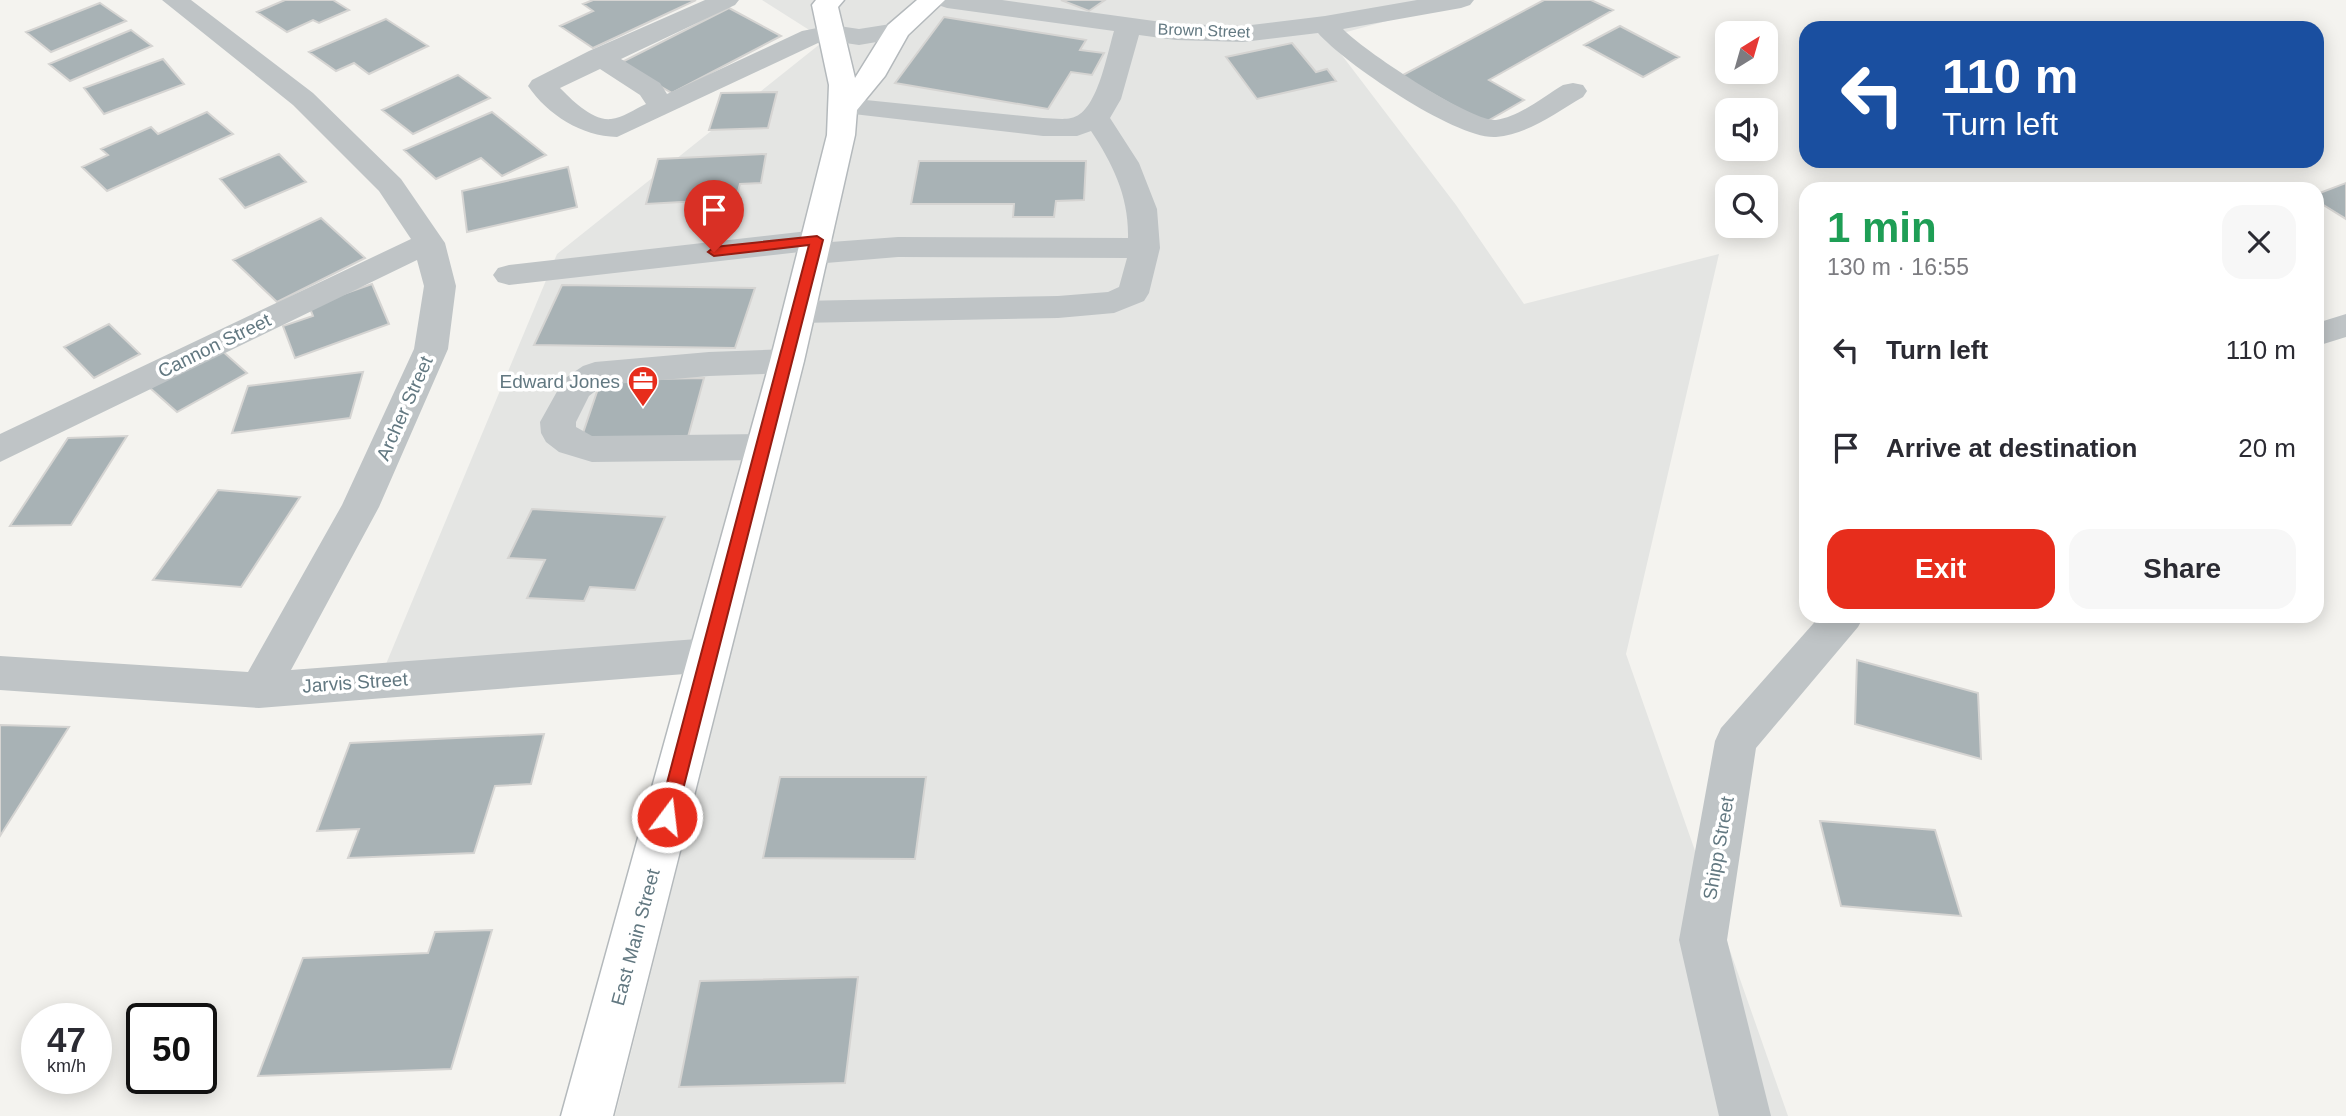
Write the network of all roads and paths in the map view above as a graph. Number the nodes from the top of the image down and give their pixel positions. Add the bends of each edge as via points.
1 (175, 0) edge
2 (726, 0) edge
3 (831, 0) edge
4 (932, 0) edge
5 (947, 0) edge
6 (1461, 0) edge
7 (1325, 24) junction
8 (1129, 25) junction
9 (897, 31) junction
10 (832, 33) junction
11 (599, 57) junction
12 (1573, 91) dead end
13 (846, 106) junction
14 (662, 107) junction
15 (1096, 118) junction
16 (429, 243) junction
17 (815, 247) junction
18 (1144, 248) junction
19 (509, 275) dead end
20 (798, 312) junction
21 (2346, 325) edge
22 (2324, 333) edge
23 (787, 360) junction
24 (764, 447) junction
25 (0, 449) edge
26 (1838, 623) edge
27 (710, 655) junction
28 (0, 673) edge
29 (258, 690) junction
30 (587, 1116) edge
31 (1745, 1116) edge

1 - 16 street, Archer Street via 303,99 390,185
2 - 11 street
3 - 10 main road, East Main Street via 825,5
4 - 9 main road, East Main Street
5 - 8 street, Brown Street
6 - 7 street, Brown Street
7 - 8 street, Brown Street via 1243,34
7 - 12 street via 1333,37 1355,54 1483,128 1511,125
8 - 15 street via 1107,99
9 - 10 street via 859,37
9 - 13 main road, East Main Street via 872,76
10 - 13 main road, East Main Street via 841,60
10 - 14 street via 811,37
11 - 14 street via 650,89
11 - 14 street via 542,86 587,124 602,130 617,128
13 - 15 street via 1043,127 1077,127
13 - 17 main road, East Main Street
15 - 18 street via 1123,157 1142,201
16 - 25 street, Cannon Street
16 - 29 street, Archer Street via 440,286 431,349 360,506
17 - 18 street
17 - 19 street
17 - 20 main road, East Main Street
18 - 20 street via 1133,293 1114,302
20 - 23 main road, East Main Street
21 - 22 street
23 - 24 main road, East Main Street
23 - 24 street via 595,374 576,388 558,422 564,438 592,449
24 - 27 main road, East Main Street
26 - 31 street, Shipp Street via 1737,741 1703,940
27 - 29 street, Jarvis Street
27 - 30 main road, East Main Street
28 - 29 street, Jarvis Street

